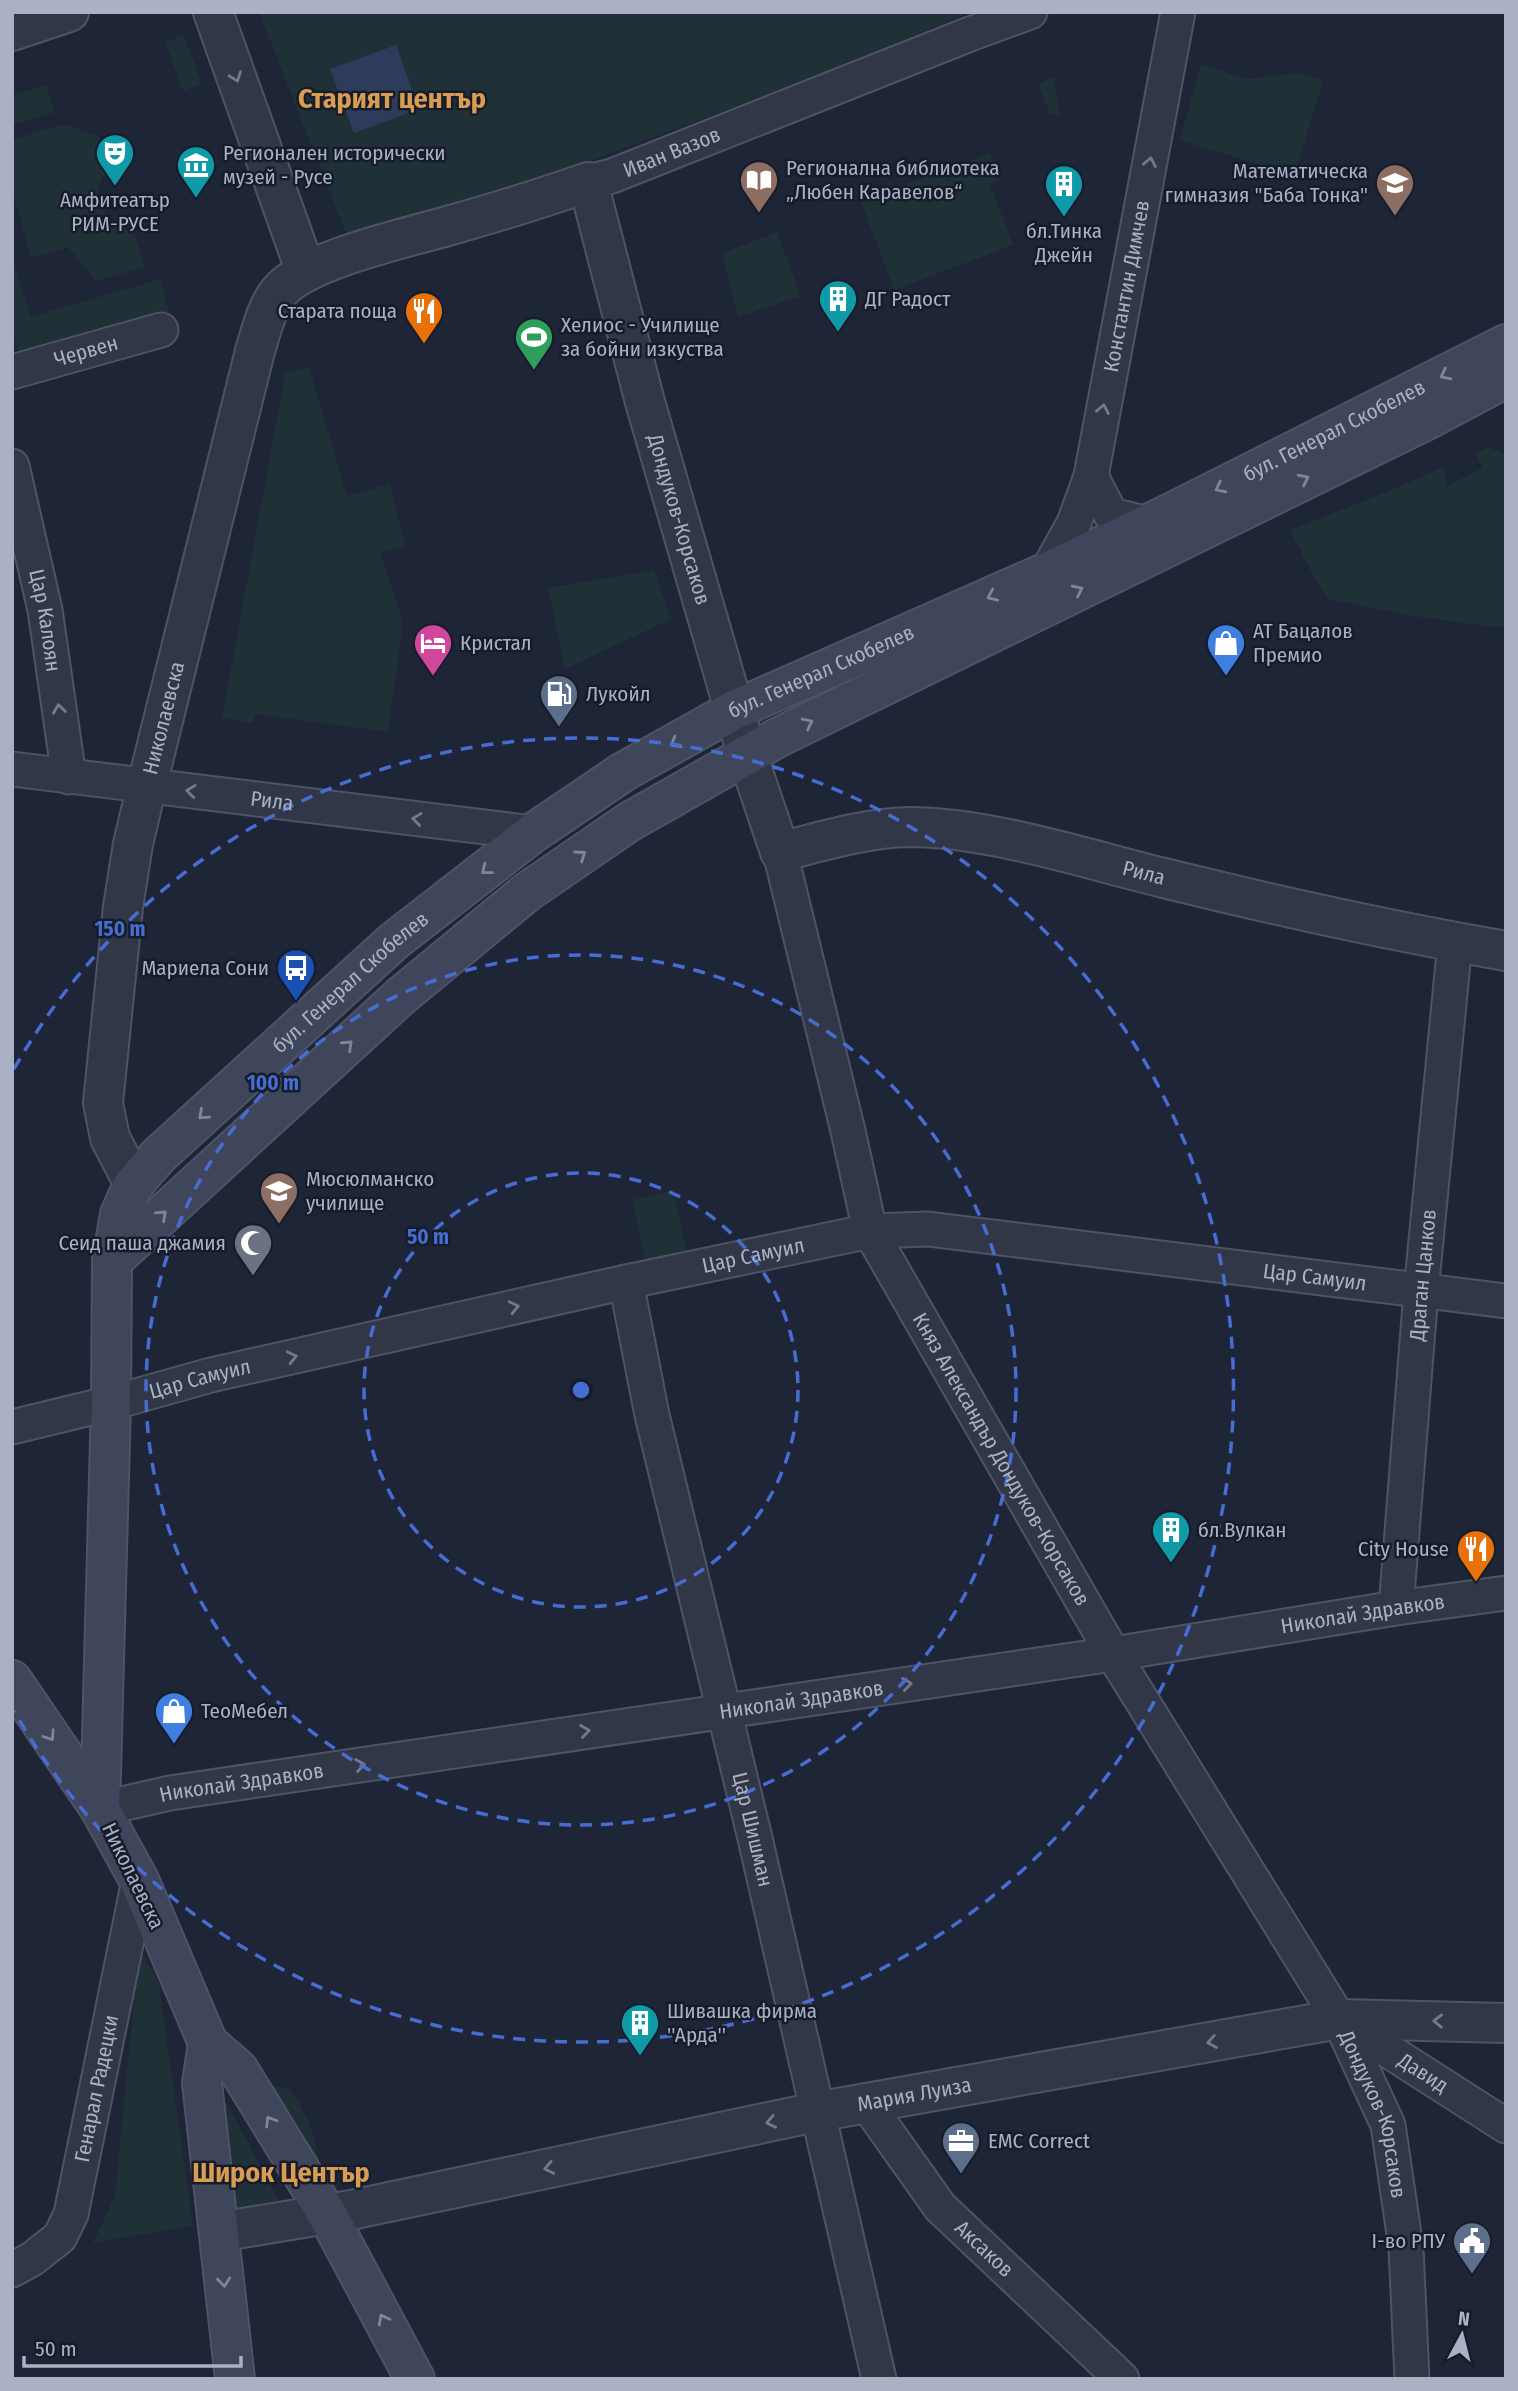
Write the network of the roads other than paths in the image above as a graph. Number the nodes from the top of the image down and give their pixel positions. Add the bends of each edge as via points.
1 (69, 12) edge
2 (213, 12) edge
3 (1030, 12) edge
4 (1178, 12) edge
5 (12, 31) edge
6 (588, 182) junction
7 (306, 272) junction
8 (161, 330) dead end
9 (1506, 344) edge
10 (12, 372) edge
11 (1506, 378) edge
12 (12, 466) edge
13 (1091, 476) junction
14 (1149, 524) junction
15 (1047, 572) junction
16 (734, 710) junction
17 (747, 754) junction
18 (12, 769) edge
19 (68, 777) junction
20 (147, 785) junction
21 (533, 834) junction
22 (780, 852) junction
23 (1455, 942) junction
24 (1506, 951) edge
25 (134, 1184) junction
26 (870, 1231) junction
27 (112, 1261) junction
28 (626, 1282) junction
29 (1421, 1292) junction
30 (1506, 1301) edge
31 (111, 1403) junction
32 (12, 1427) edge
33 (1506, 1593) edge
34 (1396, 1608) junction
35 (1113, 1654) junction
36 (12, 1680) edge
37 (724, 1710) junction
38 (100, 1809) junction
39 (139, 1880) junction
40 (1339, 2019) junction
41 (1506, 2023) edge
42 (208, 2043) junction
43 (867, 2104) junction
44 (816, 2112) junction
45 (1506, 2126) edge
46 (327, 2214) junction
47 (219, 2232) junction
48 (12, 2270) edge
49 (235, 2379) edge
50 (415, 2379) edge
51 (879, 2379) edge
52 (1122, 2379) edge
53 (1412, 2379) edge

1 - 5 street
2 -> 7 street
3 - 6 street, Иван Вазов
13 -> 4 street, Константин Димчев
6 - 7 street, Иван Вазов
6 - 16 street, Дондуков-Корсаков via 645,402
7 - 20 street, Николаевска via 279,291 260,333
8 - 10 street, Червен
9 -> 14 main road, бул. Генерал Скобелев
17 -> 11 main road, бул. Генерал Скобелев
19 -> 12 street, Цар Калоян via 45,610
13 - 14 street via 1111,515
13 - 15 street, Константин Димчев via 1074,523
14 - 15 main road, бул. Генерал Скобелев
15 -> 16 main road, бул. Генерал Скобелев
16 - 17 street, Дондуков-Корсаков
16 -> 21 main road, бул. Генерал Скобелев via 623,772
17 - 22 street, Дондуков-Корсаков
27 -> 17 main road, бул. Генерал Скобелев via 401,996 527,892 629,822
18 - 19 street, Рила
19 - 20 street, Рила
21 -> 20 street, Рила
20 - 25 street, Николаевска via 123,907 103,1102 110,1138
21 -> 25 main road, бул. Генерал Скобелев via 394,941 158,1156
22 - 23 street, Рила via 866,830 952,829 1295,911
22 - 26 street, Княз Александър Дондуков-Корсаков
23 - 24 street, Рила
23 - 29 street, Драган Цанков
25 - 27 main road, бул. Генерал Скобелев via 120,1214
26 - 28 street, Цар Самуил
26 - 29 street, Цар Самуил via 928,1229
26 - 35 street, Княз Александър Дондуков-Корсаков
27 - 31 main road, Николаевска
31 -> 28 street, Цар Самуил via 211,1375
28 - 37 street, Цар Шишман via 652,1415
29 - 30 street, Цар Самуил
29 - 34 street, Драган Цанков
31 - 32 street, Цар Самуил
31 - 38 main road, Николаевска
33 - 34 street, Николай Здравков
34 - 35 street, Николай Здравков
37 -> 35 street, Николай Здравков
35 - 40 street, Княз Александър Дондуков-Корсаков
36 -> 38 main road
38 -> 37 street, Николай Здравков via 170,1793
37 - 44 street, Цар Шишман
38 - 39 main road, Николаевска
39 - 42 main road, Николаевска
39 - 48 street, Генарал Радецки via 71,2214 60,2237
41 -> 40 street, Мария Луиза
40 -> 43 street, Мария Луиза
40 - 45 street, Давид
40 - 53 street, Дондуков-Корсаков via 1388,2125 1406,2248
46 -> 42 main road, Николаевска via 238,2069
42 - 47 main road via 202,2083
43 - 44 street, Мария Луиза
43 - 52 street, Аксаков via 940,2207
44 -> 46 street, Мария Луиза
44 - 51 street, Цар Шишман
46 - 47 street, Мария Луиза
50 -> 46 main road, Николаевска
47 -> 49 main road

